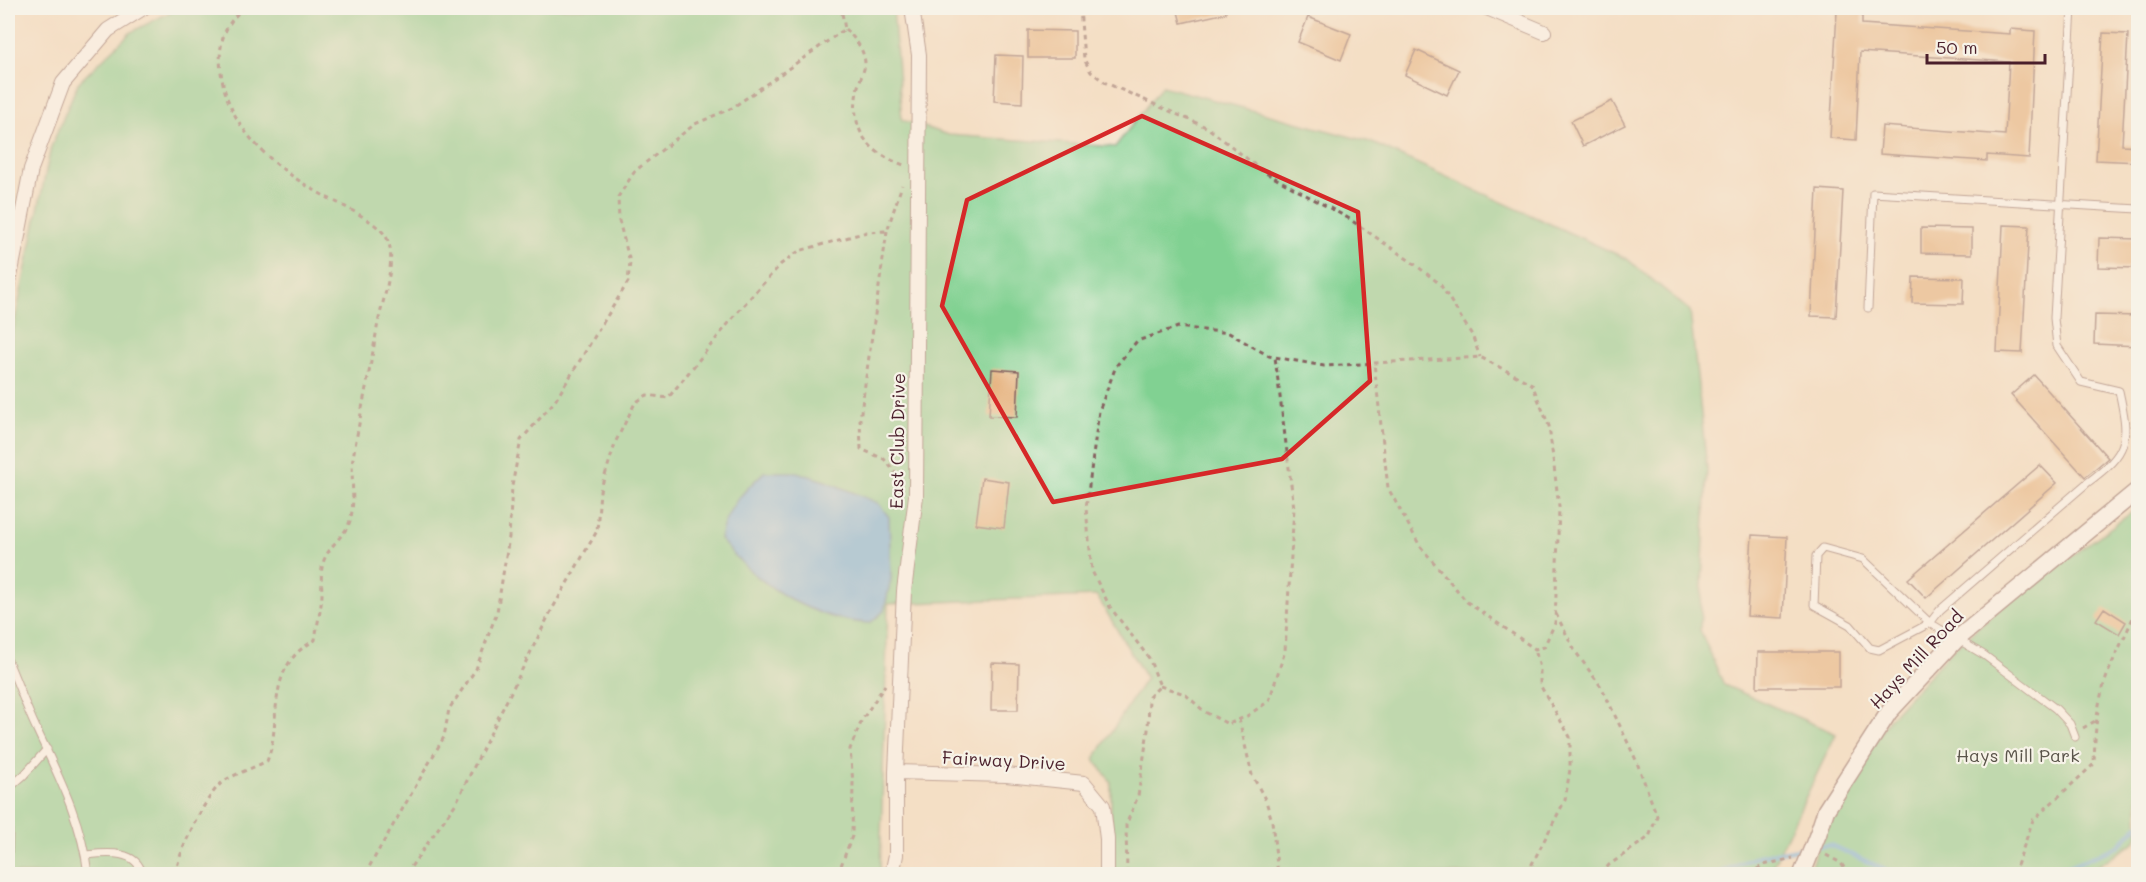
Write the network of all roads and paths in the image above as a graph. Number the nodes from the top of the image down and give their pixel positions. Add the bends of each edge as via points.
1 (143, 8) edge
2 (244, 8) edge
3 (841, 8) edge
4 (912, 8) edge
5 (1080, 8) edge
6 (1487, 8) edge
7 (2072, 8) edge
8 (845, 28) junction
9 (1544, 32) dead end
10 (914, 168) junction
11 (2062, 204) junction
12 (2139, 209) edge
13 (887, 231) junction
14 (8, 287) edge
15 (1868, 308) dead end
16 (1275, 357) junction
17 (1479, 357) junction
18 (1374, 363) junction
19 (2139, 490) edge
20 (916, 496) junction
21 (1555, 613) junction
22 (1930, 623) junction
23 (1956, 640) junction
24 (1535, 649) junction
25 (8, 661) edge
26 (901, 661) junction
27 (1160, 686) junction
28 (1239, 719) junction
29 (2076, 737) dead end
30 (47, 748) junction
31 (896, 772) junction
32 (9, 788) edge
33 (86, 855) junction
34 (8, 874) edge
35 (88, 874) edge
36 (142, 874) edge
37 (176, 874) edge
38 (365, 874) edge
39 (406, 874) edge
40 (838, 874) edge
41 (892, 874) edge
42 (1107, 874) edge
43 (1127, 874) edge
44 (1278, 874) edge
45 (1533, 874) edge
46 (1601, 874) edge
47 (1802, 874) edge

1 - 14 street via 108,30 63,83 31,170
2 - 37 path via 222,34 219,57 224,92 241,127 269,159 385,235 391,249 390,273 353,460 352,508 348,526 322,565 322,598 315,640 296,654 279,683 267,761 222,782 199,814 176,864
3 - 8 path
4 - 10 street, East Club Drive via 919,55
5 - 17 path via 1084,59 1091,72 1106,83 1208,128 1264,172 1348,218 1413,262 1440,284 1472,335
6 - 9 street
7 - 11 lane
8 - 10 path via 857,40 865,64 857,91 855,121 868,144 888,159
8 - 38 path via 732,108 695,124 635,171 618,197 619,221 630,262 628,282 555,400 521,440 498,612 476,669 448,709 444,736
10 - 13 path
10 - 20 street, East Club Drive
11 - 12 lane
11 - 15 lane via 1873,193
11 - 22 lane via 2054,318 2056,346 2081,382 2119,391 2126,426 2123,448 2110,465 1940,610
13 - 20 path via 860,419 861,449 884,459
13 - 39 path via 867,232 799,251 781,264 741,308 668,398 647,395 635,404 616,441 600,491 597,531 550,613 456,802
16 - 18 path via 1324,366
16 - 27 path via 1229,333 1178,327 1137,341 1116,366 1099,411 1086,508 1092,571 1110,607 1149,658
16 - 28 path via 1294,508 1285,651 1269,701
17 - 18 path
17 - 21 path via 1532,384 1549,426 1559,507
18 - 24 path via 1388,488 1420,546 1467,602
19 - 23 street, Hays Mill Road
20 - 26 street, East Club Drive via 904,591
21 - 24 path via 1555,623 1544,647
21 - 46 path via 1575,651 1602,688 1636,759 1657,816 1649,837 1609,864
22 - 22 lane via 1863,559 1823,548 1816,556 1814,605 1850,625 1870,648 1879,650
22 - 23 lane
23 - 29 lane via 1984,655 2056,709
23 - 47 street, Hays Mill Road, bridge via 1889,712 1826,810
24 - 45 path via 1540,685 1570,737 1570,769 1565,800 1532,864
25 - 30 lane
26 - 31 street, East Club Drive
26 - 40 path via 862,720 850,749 854,783 852,836
27 - 28 path via 1185,694 1205,712 1227,724
27 - 43 path via 1149,697 1138,796 1126,825
28 - 44 path via 1252,775 1272,821
30 - 32 lane
30 - 33 lane via 59,772
31 - 41 street, East Club Drive via 896,855
31 - 42 street, Fairway Drive via 1084,783 1103,806
32 - 34 lane
33 - 35 lane
33 - 36 lane via 111,852 131,858

